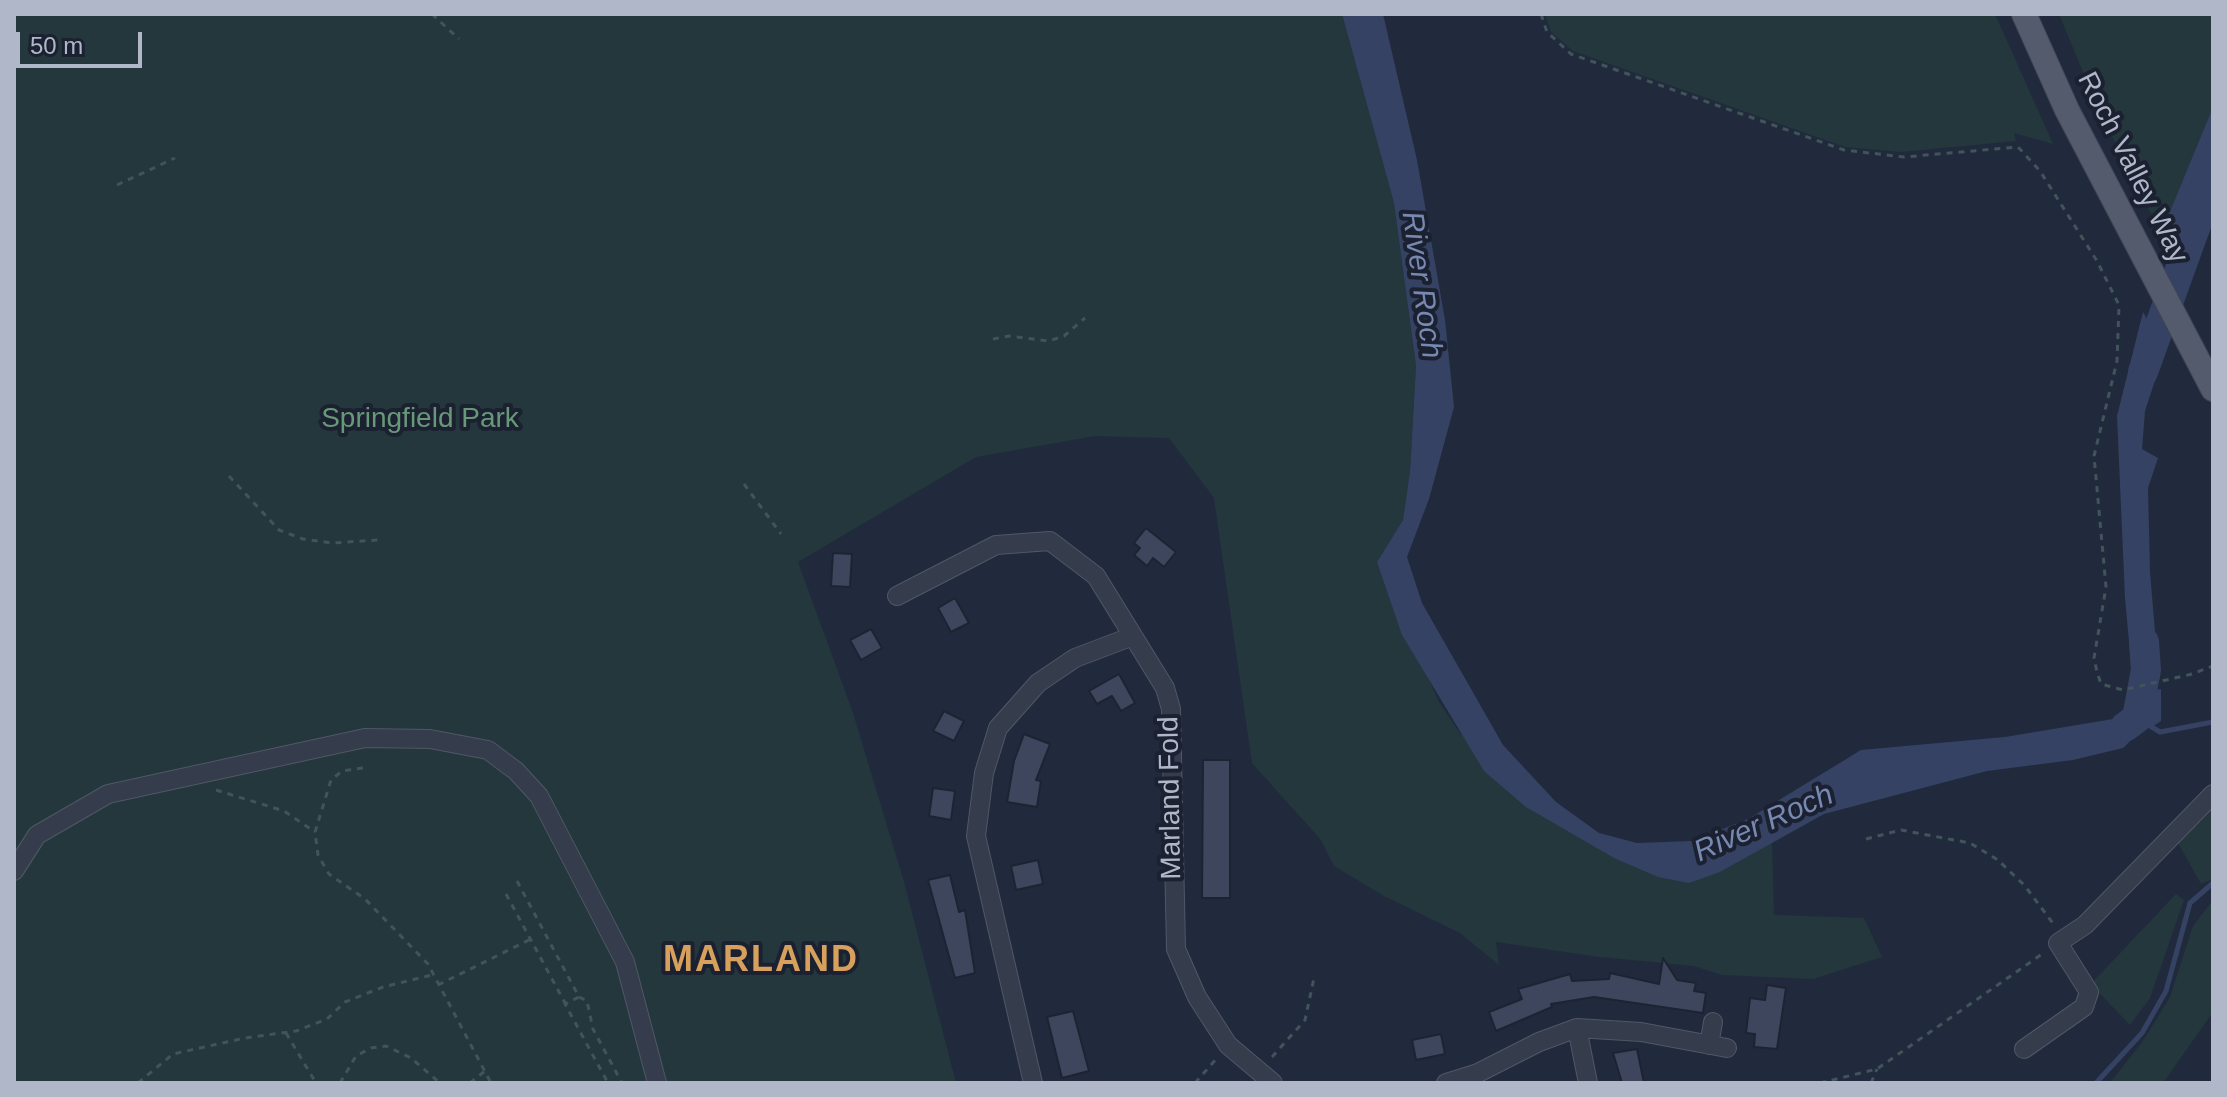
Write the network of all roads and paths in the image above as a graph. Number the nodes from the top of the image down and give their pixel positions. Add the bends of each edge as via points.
1 (432, 14) edge
2 (1541, 14) edge
3 (2024, 14) edge
4 (459, 39) dead end
5 (175, 158) dead end
6 (117, 185) dead end
7 (1085, 318) dead end
8 (993, 339) dead end
9 (2213, 389) edge
10 (229, 476) dead end
11 (744, 484) dead end
12 (781, 534) dead end
13 (378, 540) dead end
14 (897, 596) dead end
15 (1133, 636) junction
16 (2213, 666) edge
17 (363, 768) dead end
18 (181, 778) junction
19 (2213, 794) edge
20 (315, 832) junction
21 (1866, 839) dead end
22 (14, 871) edge
23 (517, 881) dead end
24 (506, 894) dead end
25 (531, 939) junction
26 (2061, 940) junction
27 (433, 975) junction
28 (1314, 978) dead end
29 (438, 985) junction
30 (579, 997) junction
31 (565, 1004) junction
32 (1713, 1022) dead end
33 (1577, 1028) junction
34 (286, 1033) junction
35 (1228, 1045) junction
36 (2024, 1049) dead end
37 (1877, 1069) junction
38 (485, 1071) junction
39 (1266, 1078) edge
40 (138, 1083) edge
41 (316, 1083) edge
42 (340, 1083) edge
43 (440, 1083) edge
44 (470, 1083) edge
45 (491, 1083) edge
46 (608, 1083) edge
47 (622, 1083) edge
48 (657, 1083) edge
49 (1033, 1083) edge
50 (1195, 1083) edge
51 (1446, 1083) edge
52 (1588, 1083) edge
53 (1820, 1083) edge
54 (1871, 1083) edge

1 - 4 path
2 - 16 path via 1547,32 1571,54 1844,150 1904,157 2018,147 2040,171 2119,305 2117,361 2094,456 2106,587 2094,658 2101,684 2123,690
3 - 9 main road, Roch Valley Way via 2067,110
5 - 6 path
7 - 8 path via 1049,341
10 - 13 path via 279,530 332,543
11 - 12 path
14 - 15 street, Marland Fold via 996,545 1050,541 1096,576
15 - 35 street, Marland Fold via 1165,688 1171,709 1176,949 1197,997
15 - 49 street via 1062,664 1038,683 998,728 984,773 976,836
17 - 20 path via 342,771 331,780
18 - 20 path via 284,811
18 - 22 street via 108,794 37,835
18 - 48 street via 365,738 430,739 488,750 539,796 625,962
19 - 26 street via 2085,925
20 - 27 path via 318,855 329,874 365,899
21 - 26 path via 1901,830 1970,843 2025,886
23 - 30 path
24 - 25 path
25 - 29 path
25 - 31 path
26 - 36 street via 2089,992 2084,1007
26 - 37 path
27 - 29 path
27 - 34 path via 383,987 345,1002 327,1019
28 - 39 path via 1305,1020
29 - 38 path
30 - 31 path
30 - 47 path via 587,1001 593,1029
31 - 46 path
32 - 33 street via 1718,1046 1641,1032
33 - 51 street
33 - 52 street
34 - 40 path via 173,1054
34 - 41 path
35 - 39 street, Marland Fold
35 - 50 path
37 - 53 path
37 - 54 path
38 - 44 path
38 - 45 path
42 - 43 path via 356,1056 386,1046 411,1058

